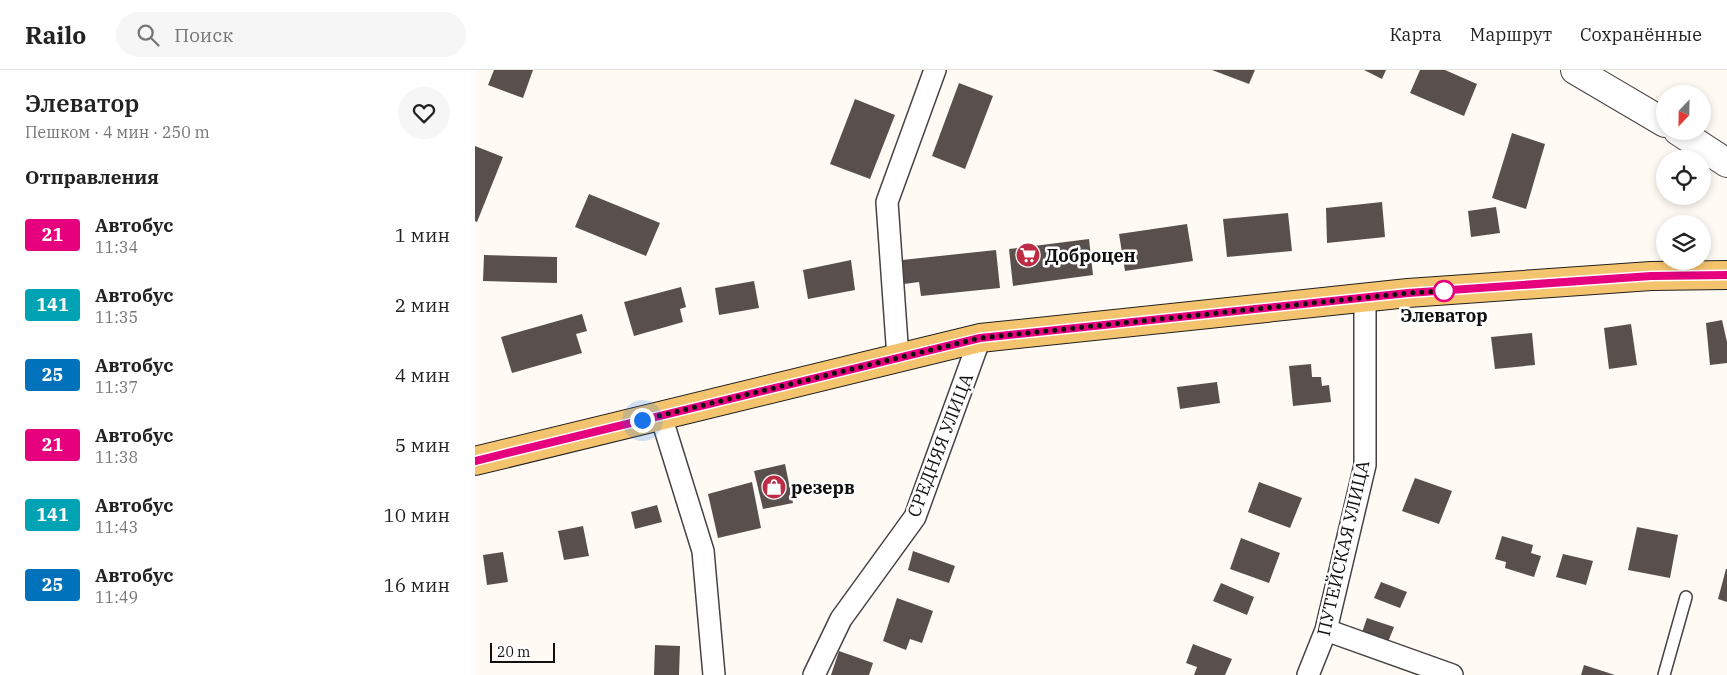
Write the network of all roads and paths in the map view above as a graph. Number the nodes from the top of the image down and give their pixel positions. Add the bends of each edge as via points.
1 (935, 70) edge
2 (1575, 70) edge
3 (1656, 118) edge
4 (1692, 140) edge
5 (1727, 163) edge
6 (1727, 275) edge
7 (1365, 298) junction
8 (980, 338) junction
9 (898, 358) junction
10 (661, 416) junction
11 (475, 461) edge
12 (1686, 597) dead end
13 (1326, 630) junction
14 (714, 675) edge
15 (814, 675) edge
16 (1308, 675) edge
17 (1452, 675) edge
18 (1663, 675) edge

1 - 9 street via 887,202
2 - 3 street
4 - 5 street
6 - 7 main road via 1651,276
7 - 8 main road
7 - 13 street, ПУТЕЙСКАЯ УЛИЦА via 1365,465
8 - 9 main road
8 - 15 street, СРЕДНЯЯ УЛИЦА via 915,517 841,619
9 - 10 main road
10 - 11 main road
10 - 14 street via 703,551
12 - 18 lane
13 - 16 street, ПУТЕЙСКАЯ УЛИЦА
13 - 17 street

